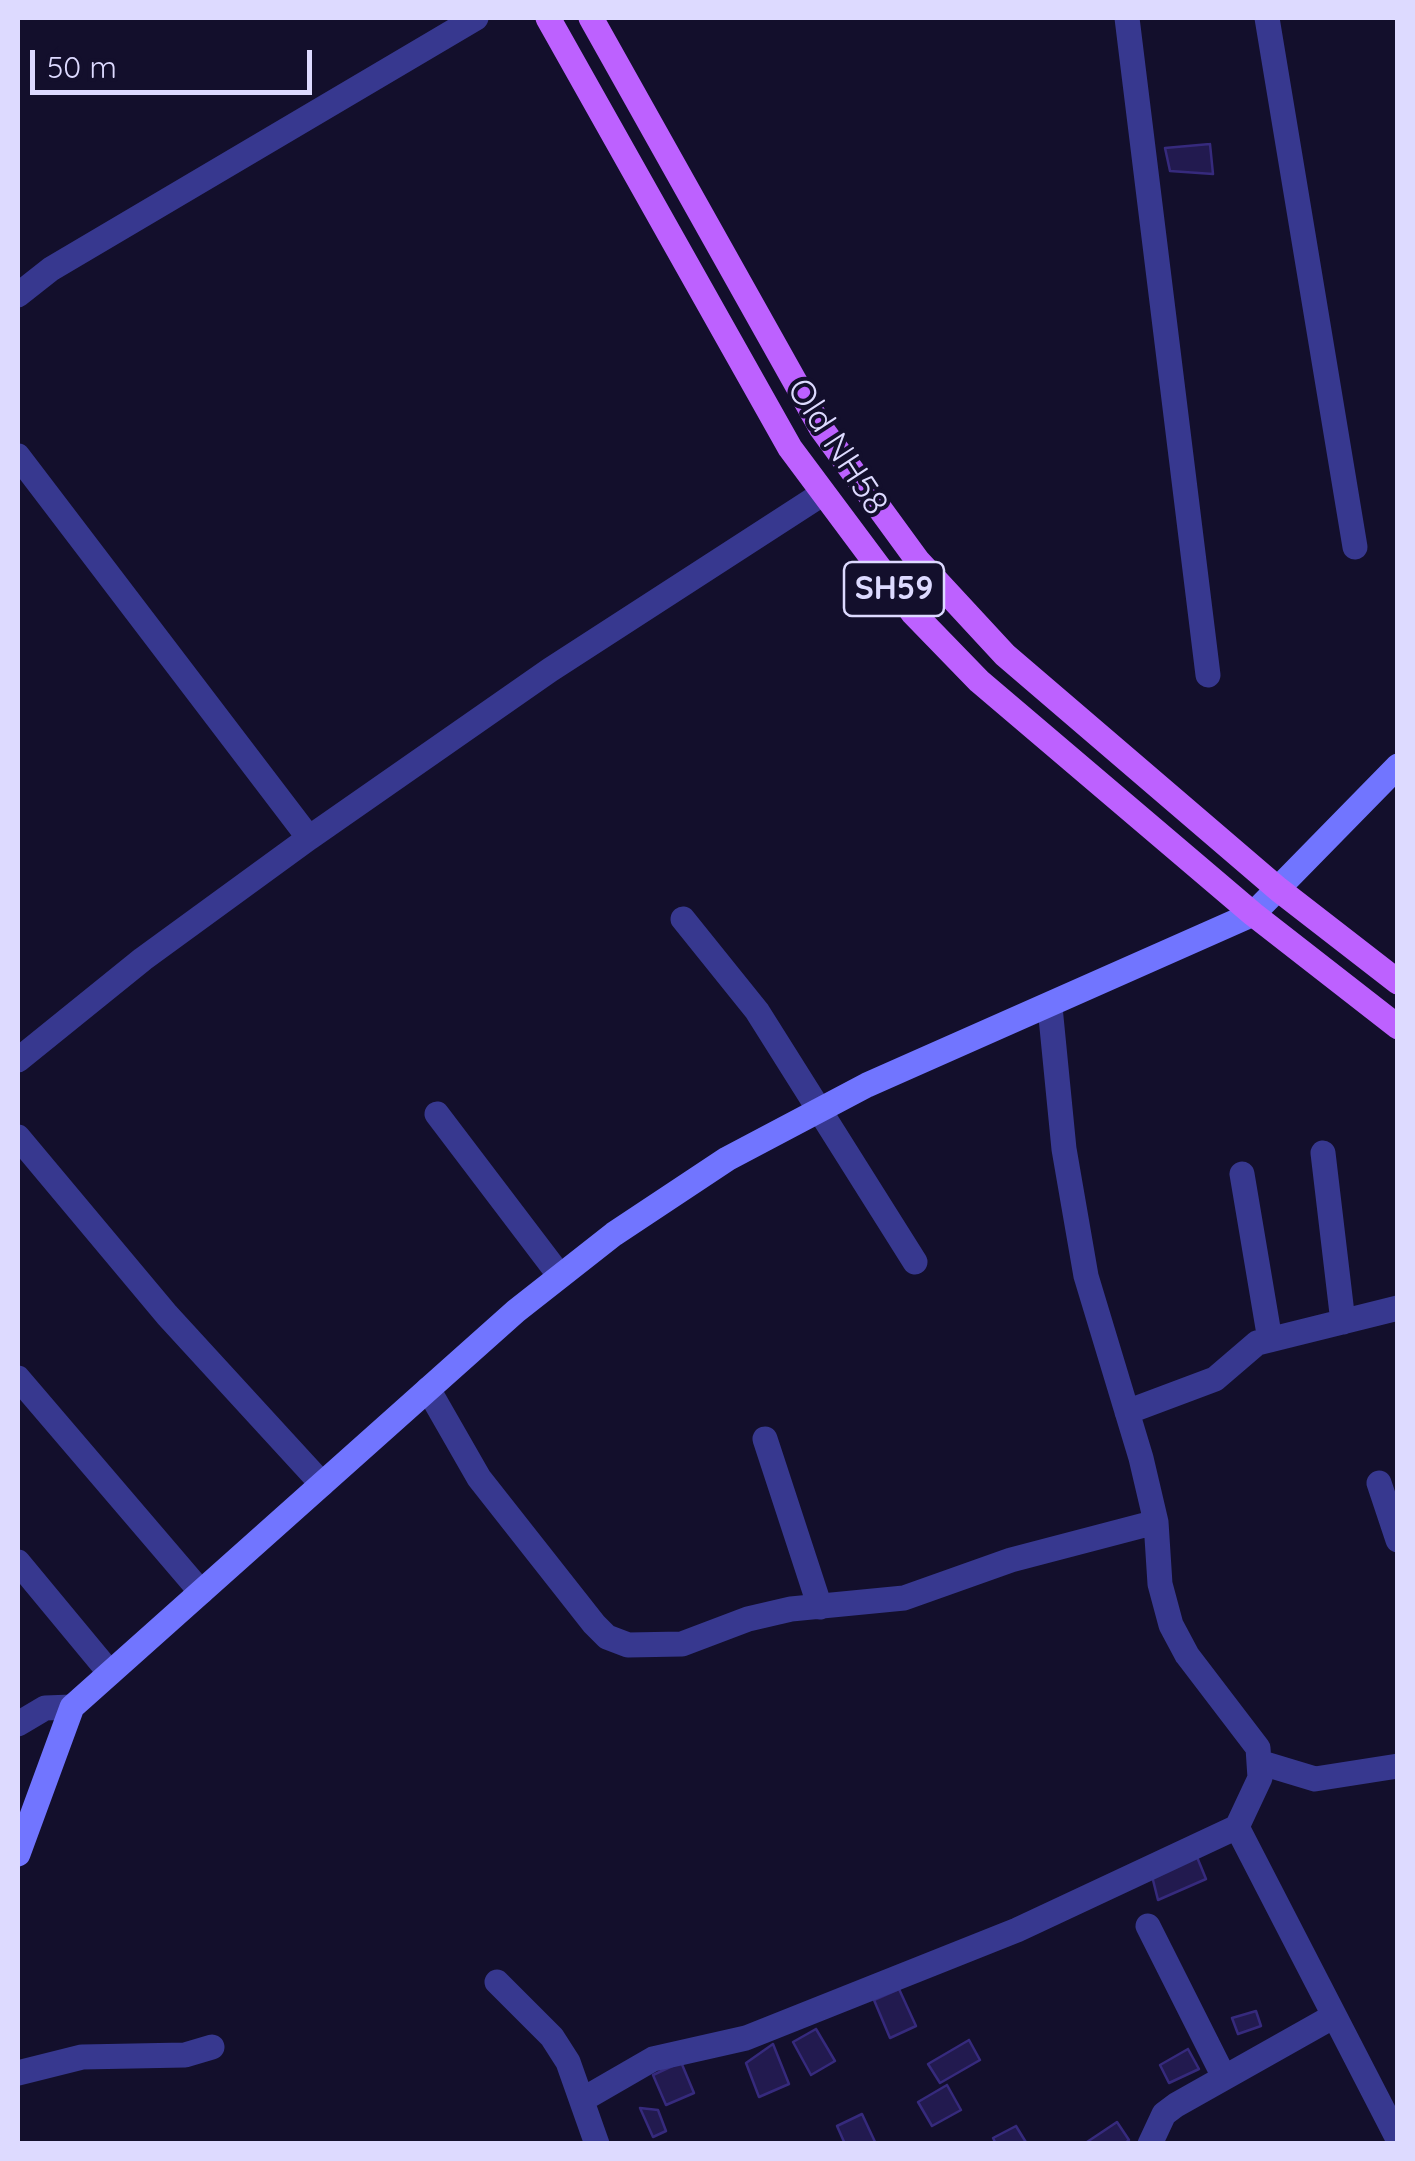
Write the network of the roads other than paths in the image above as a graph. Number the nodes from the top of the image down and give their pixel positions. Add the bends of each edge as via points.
1 (476, 18) edge
2 (548, 18) edge
3 (591, 18) edge
4 (1127, 18) edge
5 (1267, 18) edge
6 (18, 295) edge
7 (18, 456) edge
8 (822, 494) junction
9 (1354, 547) dead end
10 (1208, 675) dead end
11 (1398, 766) edge
12 (309, 838) junction
13 (1278, 888) junction
14 (1254, 914) junction
15 (683, 919) dead end
16 (1398, 982) edge
17 (1050, 1007) junction
18 (1398, 1027) edge
19 (18, 1060) edge
20 (816, 1111) junction
21 (437, 1114) dead end
22 (18, 1137) edge
23 (1323, 1153) dead end
24 (1242, 1174) dead end
25 (915, 1262) dead end
26 (560, 1276) junction
27 (1398, 1308) edge
28 (1342, 1322) junction
29 (1270, 1340) junction
30 (18, 1378) edge
31 (428, 1389) junction
32 (1127, 1412) junction
33 (764, 1439) dead end
34 (1379, 1483) dead end
35 (322, 1484) junction
36 (1156, 1522) junction
37 (1398, 1540) edge
38 (18, 1562) edge
39 (201, 1592) junction
40 (820, 1607) junction
41 (110, 1673) junction
42 (72, 1706) junction
43 (18, 1724) edge
44 (1262, 1763) junction
45 (1398, 1766) edge
46 (1237, 1826) junction
47 (18, 1854) edge
48 (1148, 1926) dead end
49 (497, 1982) dead end
50 (1334, 2016) junction
51 (212, 2047) dead end
52 (18, 2073) edge
53 (1224, 2077) junction
54 (582, 2100) junction
55 (1398, 2139) edge
56 (597, 2144) edge
57 (1150, 2144) edge

1 - 6 street via 51,269
2 - 8 main road, Old NH58 / SH59
3 - 13 main road, Old NH58 / SH59 via 821,428 868,498 1005,655
4 - 10 street
5 - 9 street
7 - 12 street
8 - 12 street via 550,670
8 - 14 main road, Old NH58 / SH59 via 913,612 979,681
11 - 13 main road
12 - 19 street
13 - 14 main road
13 - 16 main road, Old NH58 / SH59
14 - 17 main road
14 - 18 main road, Old NH58 / SH59
15 - 20 street via 757,1010
17 - 20 main road
17 - 32 street via 1073,1211
20 - 25 street
20 - 26 main road via 727,1159
21 - 26 street
22 - 35 street via 166,1315
23 - 28 street
24 - 29 street
26 - 31 main road
27 - 28 street
28 - 29 street
29 - 32 street via 1246,1350 1215,1379
30 - 39 street
31 - 35 main road
31 - 40 street via 478,1478 607,1637 652,1648 682,1644 748,1619
32 - 36 street
33 - 40 street
34 - 37 street
35 - 39 main road
36 - 40 street via 1011,1560 904,1598
36 - 44 street via 1170,1625 1249,1734
38 - 41 street
39 - 41 main road
41 - 42 main road
42 - 43 street via 45,1708
42 - 47 main road
44 - 45 street via 1316,1780
44 - 46 street
46 - 50 street
46 - 54 street via 1017,1930 764,2031 652,2060
48 - 53 street
49 - 54 street via 552,2037
50 - 53 street
50 - 55 street
51 - 52 street via 185,2056 82,2057
53 - 57 street via 1164,2114
54 - 56 street

